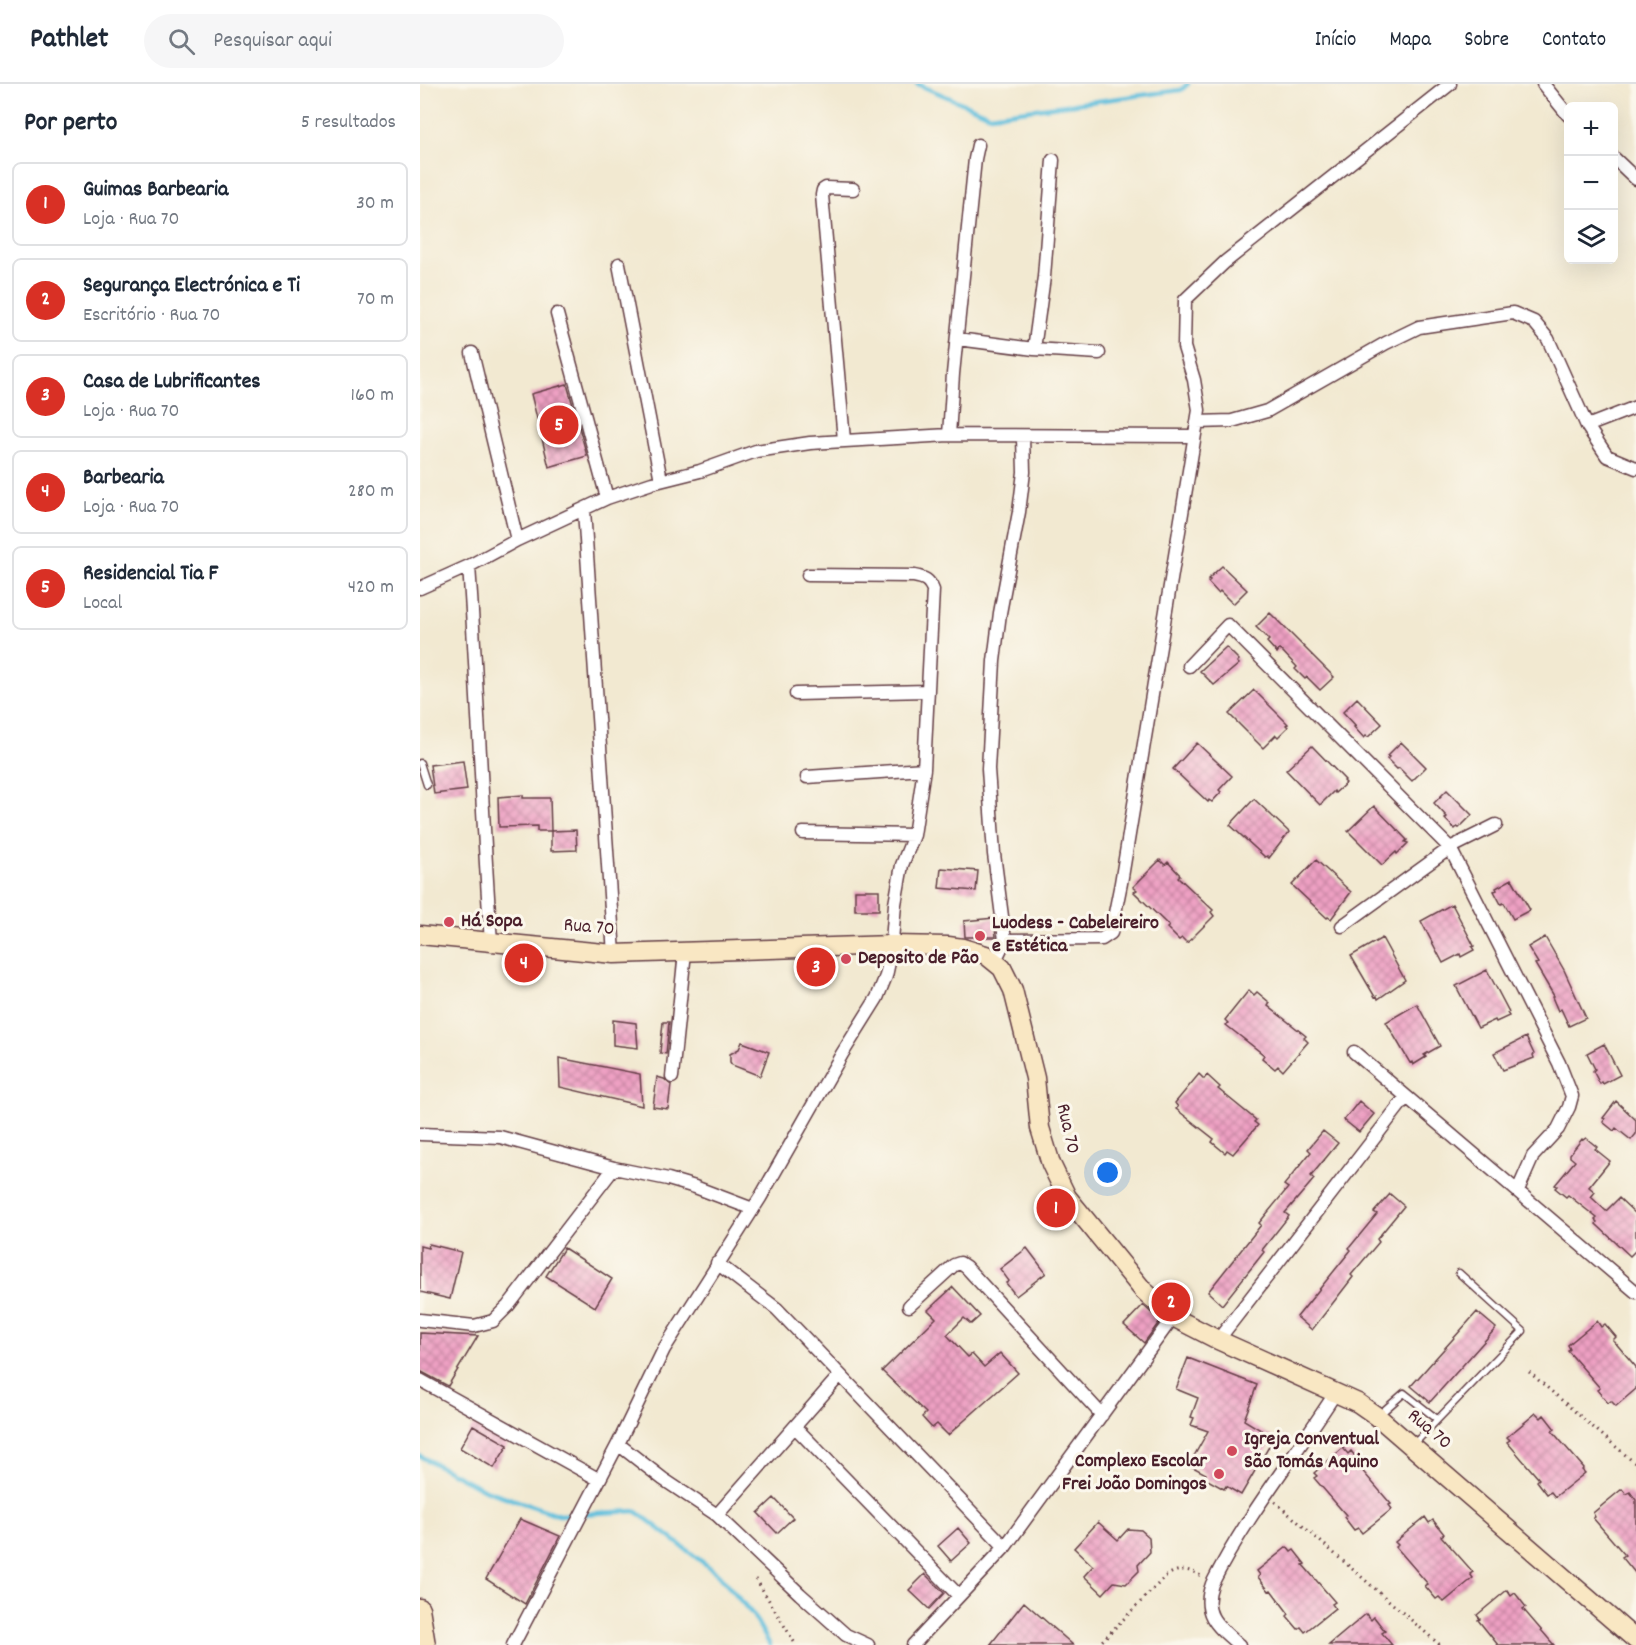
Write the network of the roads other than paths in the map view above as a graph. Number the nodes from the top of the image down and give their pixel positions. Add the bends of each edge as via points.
1 (1450, 84) edge
2 (1543, 84) edge
3 (1564, 109) edge
4 (978, 145) dead end
5 (1053, 160) dead end
6 (1618, 162) edge
7 (1636, 179) edge
8 (853, 189) dead end
9 (619, 264) dead end
10 (557, 314) dead end
11 (958, 339) junction
12 (1034, 349) junction
13 (472, 353) dead end
14 (1099, 353) dead end
15 (1636, 407) edge
16 (1197, 422) junction
17 (1587, 426) junction
18 (949, 435) junction
19 (1194, 436) junction
20 (1023, 437) junction
21 (844, 440) junction
22 (1636, 468) edge
23 (661, 480) junction
24 (607, 498) junction
25 (584, 510) junction
26 (517, 540) junction
27 (470, 566) junction
28 (808, 575) dead end
29 (420, 588) edge
30 (1189, 666) dead end
31 (928, 691) junction
32 (796, 694) dead end
33 (420, 763) edge
34 (924, 769) junction
35 (807, 777) dead end
36 (427, 785) dead end
37 (1496, 825) dead end
38 (803, 833) dead end
39 (914, 835) junction
40 (1450, 848) junction
41 (1342, 926) dead end
42 (420, 935) edge
43 (1005, 940) junction
44 (491, 942) junction
45 (892, 945) junction
46 (686, 952) junction
47 (614, 954) junction
48 (995, 961) junction
49 (1354, 1052) dead end
50 (672, 1077) dead end
51 (1406, 1097) junction
52 (420, 1134) edge
53 (614, 1168) junction
54 (1518, 1190) junction
55 (753, 1209) junction
56 (717, 1263) junction
57 (1459, 1273) dead end
58 (1636, 1292) edge
59 (909, 1306) dead end
60 (1173, 1317) junction
61 (420, 1320) edge
62 (1218, 1340) junction
63 (840, 1375) junction
64 (420, 1380) edge
65 (1336, 1392) junction
66 (1102, 1415) junction
67 (1378, 1417) junction
68 (1437, 1419) junction
69 (795, 1427) junction
70 (618, 1444) junction
71 (1412, 1445) junction
72 (598, 1479) junction
73 (717, 1515) junction
74 (1005, 1547) junction
75 (959, 1596) junction
76 (420, 1608) edge
77 (1636, 1640) edge
78 (426, 1645) edge
79 (513, 1645) edge
80 (868, 1645) edge
81 (913, 1645) edge
82 (1239, 1645) edge

1 - 16 street via 1225,262 1185,300 1184,347 1198,395
2 - 3 street
4 - 11 street
5 - 12 street
6 - 7 street
8 - 21 street via 822,190
9 - 23 street
10 - 24 street
11 - 12 street
11 - 18 street
12 - 14 street
13 - 26 street
15 - 17 street
16 - 17 street via 1232,421 1267,411 1419,327 1513,313 1534,322 1548,339
16 - 19 street
17 - 22 street via 1607,456
18 - 20 street
18 - 21 street
19 - 20 street
19 - 43 street via 1111,933 1102,939
20 - 43 street via 1019,512 994,661 987,786
21 - 23 street via 756,451
23 - 24 street
24 - 25 street
25 - 26 street
25 - 47 street
26 - 27 street
27 - 29 street
27 - 44 street
28 - 31 street via 924,577 933,590
30 - 40 street via 1228,625
31 - 32 street
31 - 34 street
33 - 36 lane
34 - 35 street
34 - 39 street
37 - 40 street
38 - 39 street
39 - 45 street via 902,865
40 - 41 street
40 - 54 street via 1572,1096 1565,1118 1533,1156
42 - 44 street, Rua 70
43 - 48 street
44 - 47 street, Rua 70
45 - 46 street, Rua 70
45 - 48 street, Rua 70 via 963,948
45 - 55 street via 877,998
46 - 47 street, Rua 70
46 - 50 street
48 - 60 street, Rua 70 via 1013,990 1035,1078 1040,1128 1067,1197 1143,1290
49 - 51 street
51 - 54 street
51 - 62 street
52 - 53 street via 501,1137
53 - 55 street via 677,1181
53 - 61 street via 493,1321 474,1326
54 - 58 street
55 - 56 street
56 - 63 street via 777,1309
56 - 70 street via 664,1349
57 - 68 lane via 1523,1331
59 - 66 street via 960,1263
60 - 62 street, Rua 70
60 - 66 street
62 - 65 street, Rua 70
63 - 69 street
63 - 74 street
64 - 72 street
65 - 67 street, Rua 70
65 - 82 street via 1267,1495 1232,1537 1212,1584 1208,1608 1219,1628
66 - 74 street
67 - 68 lane via 1404,1393
67 - 71 street, Rua 70
68 - 71 lane
69 - 73 street
69 - 75 street
70 - 72 street
70 - 73 street
71 - 77 street, Rua 70
72 - 79 street
73 - 80 street via 846,1635
74 - 75 street
75 - 81 street
76 - 78 street

